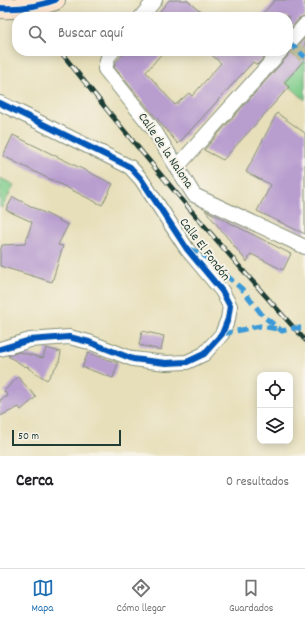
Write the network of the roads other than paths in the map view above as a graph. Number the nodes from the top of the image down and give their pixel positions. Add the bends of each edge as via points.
1 (55, 0) edge
2 (155, 0) edge
3 (0, 8) edge
4 (145, 12) edge
5 (305, 25) edge
6 (293, 40) edge
7 (109, 56) edge
8 (279, 56) edge
9 (0, 103) edge
10 (177, 167) junction
11 (305, 247) edge
12 (0, 349) edge

1 - 3 main road via 42,5
2 - 4 street
5 - 6 street
7 - 10 street, Calle de la Nalona via 105,68 154,130
8 - 10 street
9 - 12 street, Calle El Fondón via 130,167 141,179 187,249 222,291 230,306 222,334 204,354 187,362 166,363 133,359 69,337 30,340
10 - 11 street, Calle de la Nalona via 194,194

